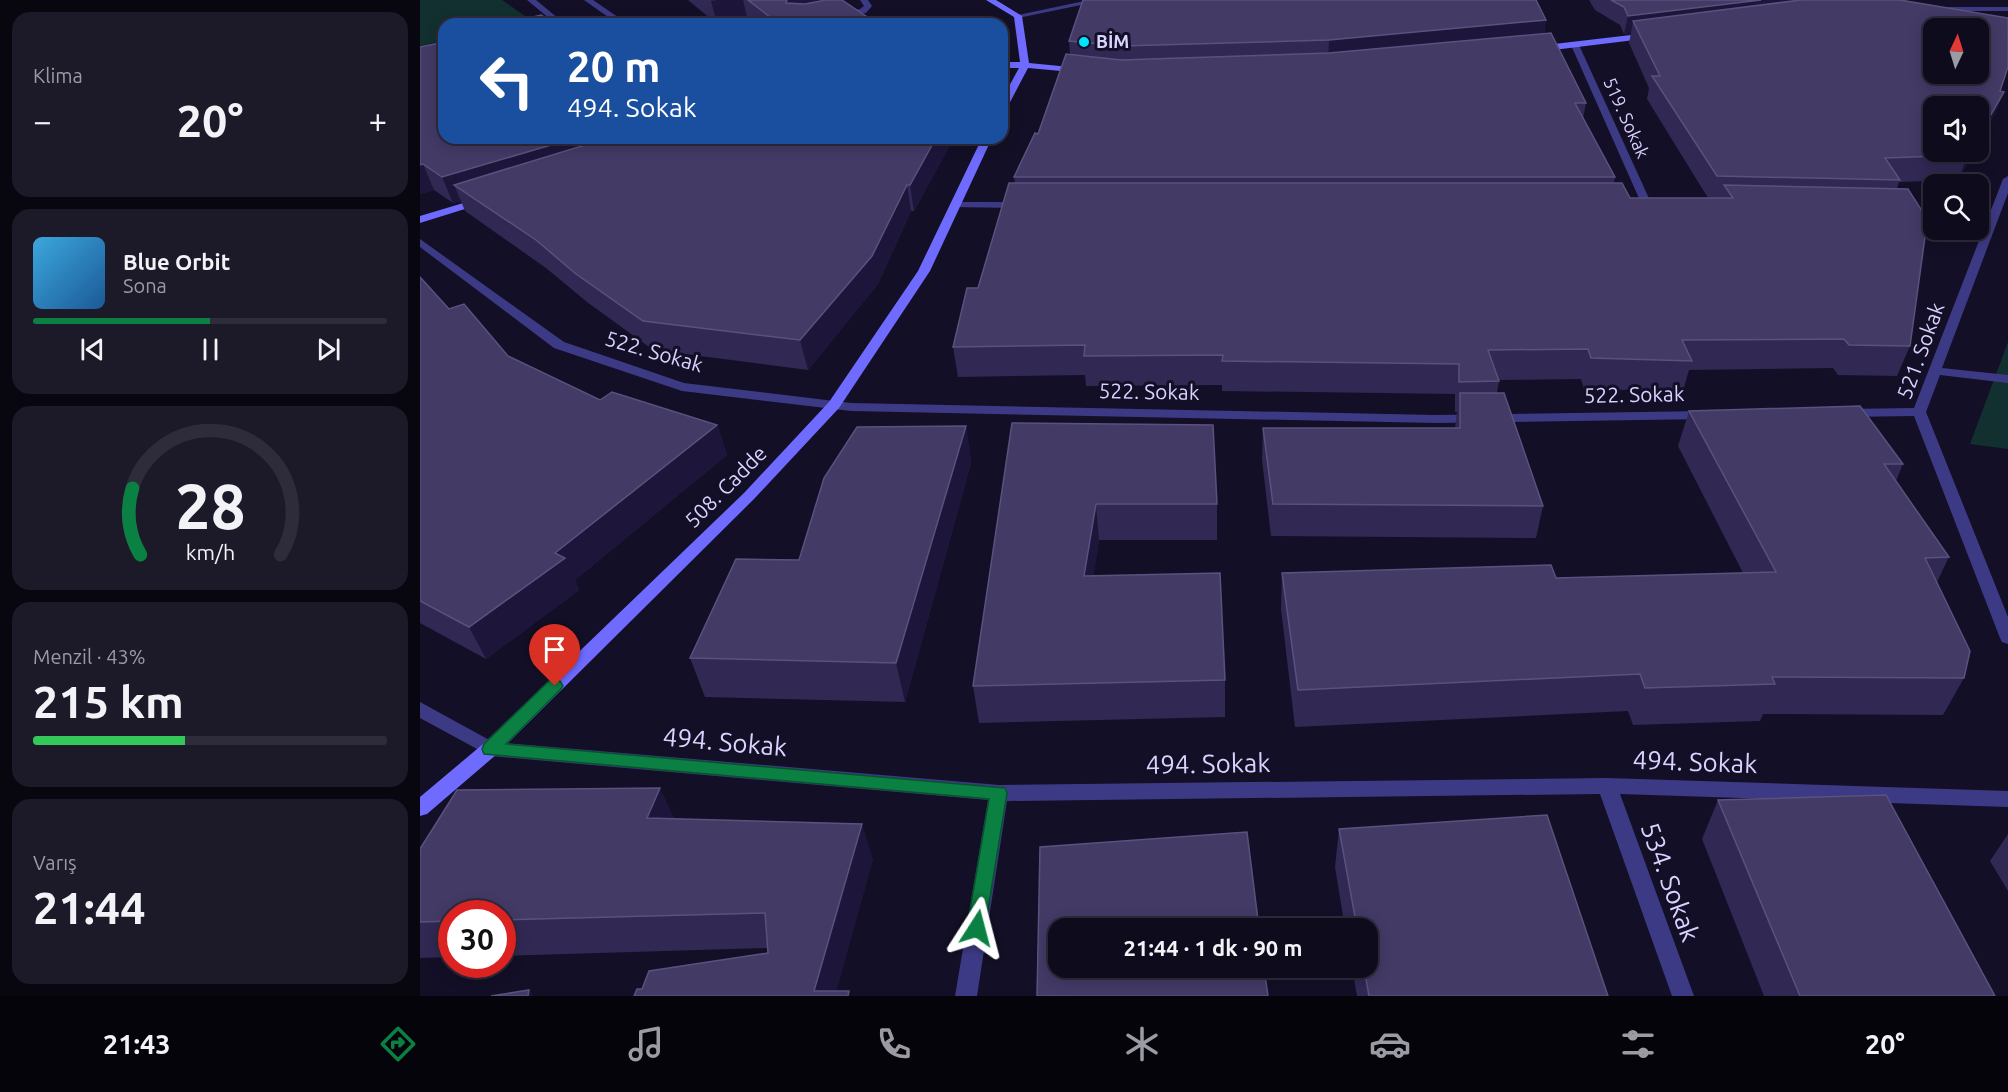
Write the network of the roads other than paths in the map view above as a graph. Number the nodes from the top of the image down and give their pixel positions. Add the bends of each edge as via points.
1 (531, 0) edge
2 (588, 0) edge
3 (864, 0) edge
4 (990, 0) edge
5 (1101, 0) edge
6 (2008, 9) edge
7 (1918, 10) edge
8 (1018, 16) junction
9 (829, 17) edge
10 (554, 18) edge
11 (615, 18) edge
12 (1654, 35) edge
13 (1575, 45) junction
14 (1528, 50) edge
15 (1008, 65) edge
16 (1025, 65) junction
17 (1090, 72) edge
18 (1008, 97) edge
19 (984, 144) edge
20 (2008, 179) edge
21 (487, 200) edge
22 (956, 205) junction
23 (1039, 205) edge
24 (1647, 205) edge
25 (1898, 211) edge
26 (1923, 212) edge
27 (1989, 213) edge
28 (1995, 213) junction
29 (420, 220) edge
30 (420, 242) edge
31 (1935, 370) junction
32 (2008, 379) edge
33 (834, 405) junction
34 (1919, 412) junction
35 (1836, 413) edge
36 (1718, 415) edge
37 (2008, 638) edge
38 (420, 709) edge
39 (490, 749) junction
40 (1607, 786) junction
41 (999, 793) junction
42 (2008, 799) edge
43 (420, 808) edge
44 (966, 996) edge
45 (1683, 996) edge

1 - 10 street
2 - 11 street
3 - 9 street via 868,6 863,11
4 - 8 street
5 - 8 street
6 - 7 street
8 - 16 street
12 - 13 street
13 - 14 street
13 - 24 street, 519. Sokak
15 - 16 street
16 - 17 street
16 - 18 street
19 - 22 street, 508. Cadde
20 - 28 street, 521. Sokak
21 - 29 street
22 - 23 street
22 - 33 street, 508. Cadde via 924,271
25 - 26 street
27 - 28 street
28 - 31 street, 521. Sokak
30 - 33 street, 522. Sokak via 559,345 682,387
31 - 32 street
31 - 34 street, 521. Sokak
33 - 36 street, 522. Sokak via 1435,419
33 - 39 street, 508. Cadde via 749,496
34 - 35 street
34 - 37 street, 521. Sokak
38 - 39 street, 494. Sokak
39 - 41 street, 494. Sokak
39 - 43 street, 508. Cadde
40 - 41 street, 494. Sokak
40 - 42 street, 494. Sokak
40 - 45 street, 534. Sokak
41 - 44 street

